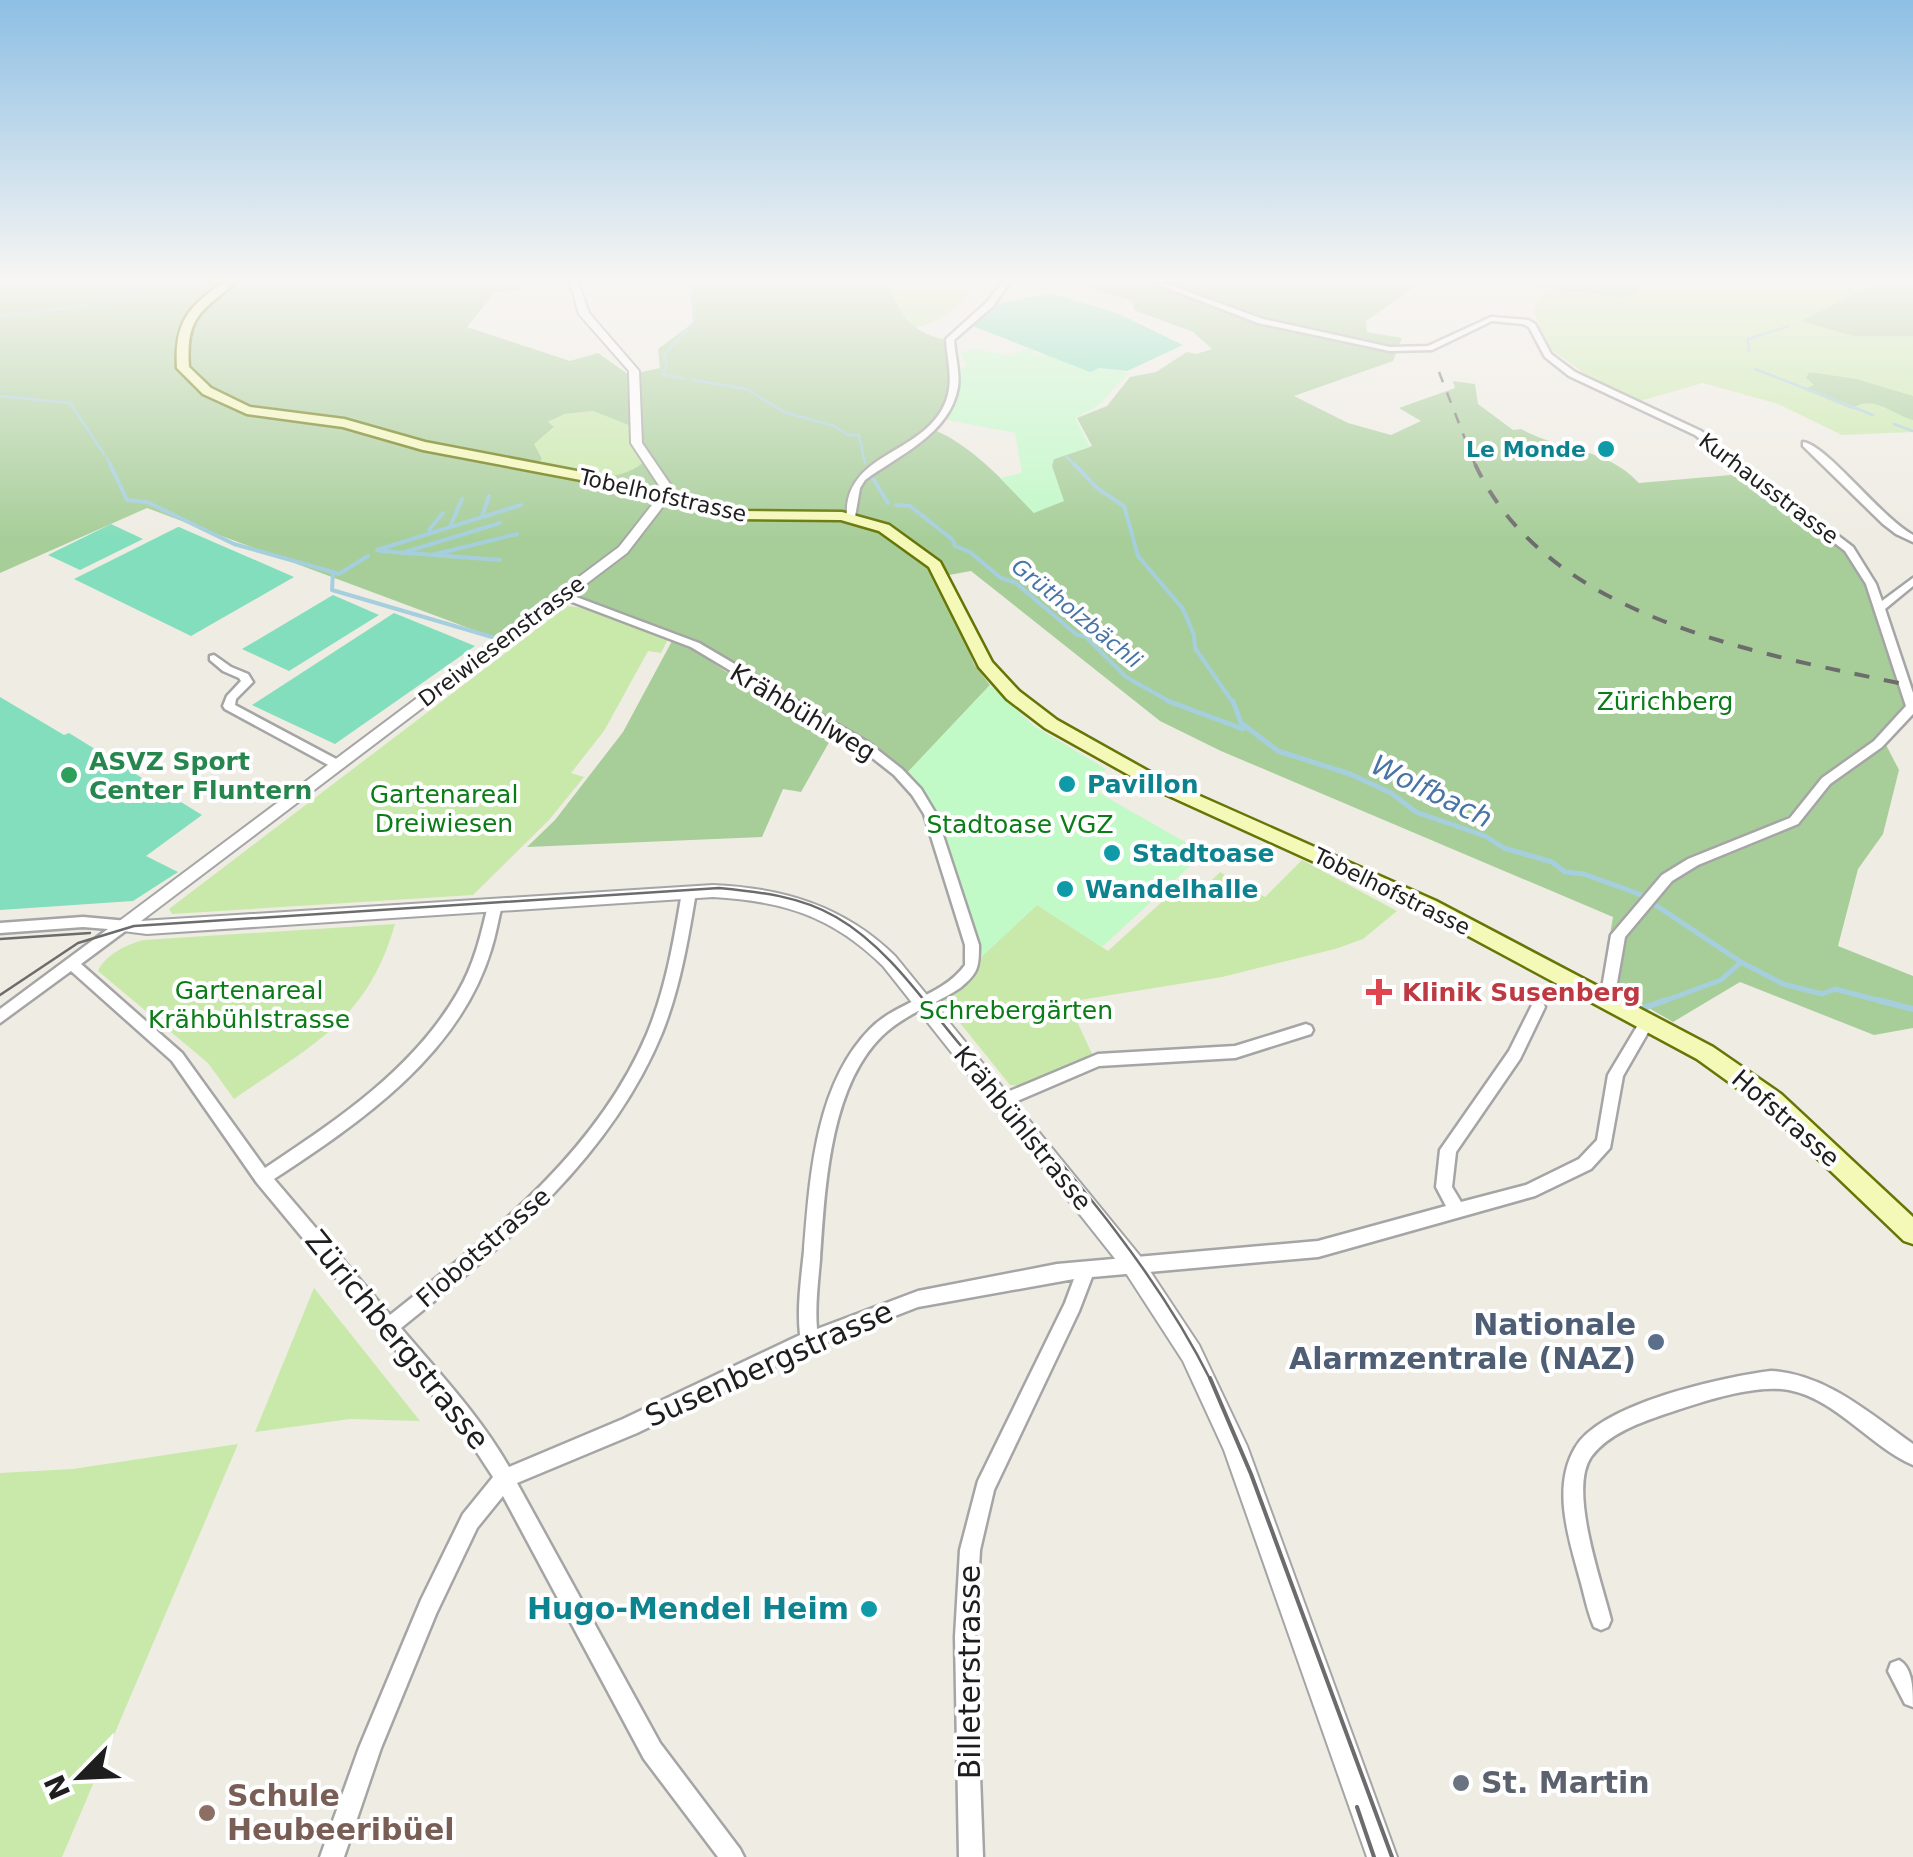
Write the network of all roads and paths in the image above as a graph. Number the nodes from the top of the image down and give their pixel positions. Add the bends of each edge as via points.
1 (184, 366) edge
2 (629, 366) edge
3 (953, 366) edge
4 (1561, 366) edge
5 (1806, 444) dead end
6 (665, 496) junction
7 (850, 518) junction
8 (1913, 538) edge
9 (1913, 580) edge
10 (563, 595) junction
11 (1879, 608) junction
12 (214, 658) dead end
13 (1912, 709) edge
14 (336, 764) junction
15 (689, 892) junction
16 (496, 905) junction
17 (123, 925) junction
18 (0, 928) edge
19 (73, 965) junction
20 (1608, 1000) junction
21 (921, 1002) junction
22 (1538, 1007) dead end
23 (0, 1016) edge
24 (1647, 1022) junction
25 (1306, 1030) dead end
26 (1002, 1101) junction
27 (263, 1178) junction
28 (1457, 1212) junction
29 (1913, 1232) edge
30 (1132, 1263) junction
31 (1085, 1270) junction
32 (389, 1327) junction
33 (810, 1340) junction
34 (1913, 1456) edge
35 (504, 1478) junction
36 (1602, 1620) dead end
37 (1899, 1671) dead end
38 (1913, 1696) edge
39 (332, 1857) edge
40 (732, 1857) edge
41 (971, 1857) edge
42 (1382, 1857) edge

1 - 6 main road, Tobelhofstrasse via 223,400 263,413 344,423
2 - 6 street via 633,438 666,487
3 - 7 street via 949,408 861,478
4 - 11 street, Kurhausstrasse via 1698,433 1826,528 1858,561
5 - 8 street via 1892,529
6 - 7 main road, Tobelhofstrasse via 742,516
6 - 10 street, Dreiwiesenstrasse via 624,550
7 - 20 main road, Tobelhofstrasse via 900,537 935,565 985,664 1051,724 1160,784 1383,884
9 - 11 street
10 - 14 street, Dreiwiesenstrasse
10 - 21 street, Krähbühlweg via 695,646 865,746 917,792 947,862 974,957 961,980
11 - 13 street, Kurhausstrasse
12 - 14 street via 247,682 229,706
13 - 20 street via 1878,744 1826,780 1794,821 1667,878 1630,917 1615,946
14 - 17 street, Dreiwiesenstrasse
15 - 16 street, Krähbühlstrasse
15 - 21 street, Krähbühlstrasse via 771,896 828,915 873,945
15 - 32 street, Flobotstrasse via 664,1016 617,1105 518,1222
16 - 17 street, Krähbühlstrasse
16 - 27 street via 472,982 430,1048 376,1100
17 - 18 street
17 - 19 street
19 - 23 street
19 - 27 street, Zürichbergstrasse via 177,1057
20 - 24 main road, Tobelhofstrasse
21 - 26 street, Krähbühlstrasse
21 - 33 street, Krähbühlweg via 874,1033 836,1097 806,1316
22 - 28 street via 1516,1055 1448,1150 1444,1187
24 - 28 street, Susenbergstrasse via 1616,1075 1604,1143 1585,1164 1528,1191
24 - 29 main road, Hofstrasse via 1750,1082
25 - 26 street via 1235,1052 1098,1060
26 - 30 street, Krähbühlstrasse
27 - 32 street, Zürichbergstrasse
28 - 30 street, Susenbergstrasse via 1284,1254
30 - 31 street, Susenbergstrasse
30 - 42 street, Krähbühlstrasse via 1185,1342 1222,1415
31 - 33 street, Susenbergstrasse via 955,1289
31 - 41 street, Billeterstrasse via 985,1488 970,1550 965,1637
32 - 35 street, Zürichbergstrasse via 470,1424
33 - 35 street, Susenbergstrasse
34 - 36 street via 1812,1390 1778,1380 1722,1386 1603,1433 1586,1448 1574,1480
35 - 39 street via 480,1506 428,1607
35 - 40 street, Zürichbergstrasse via 652,1751
37 - 38 street

